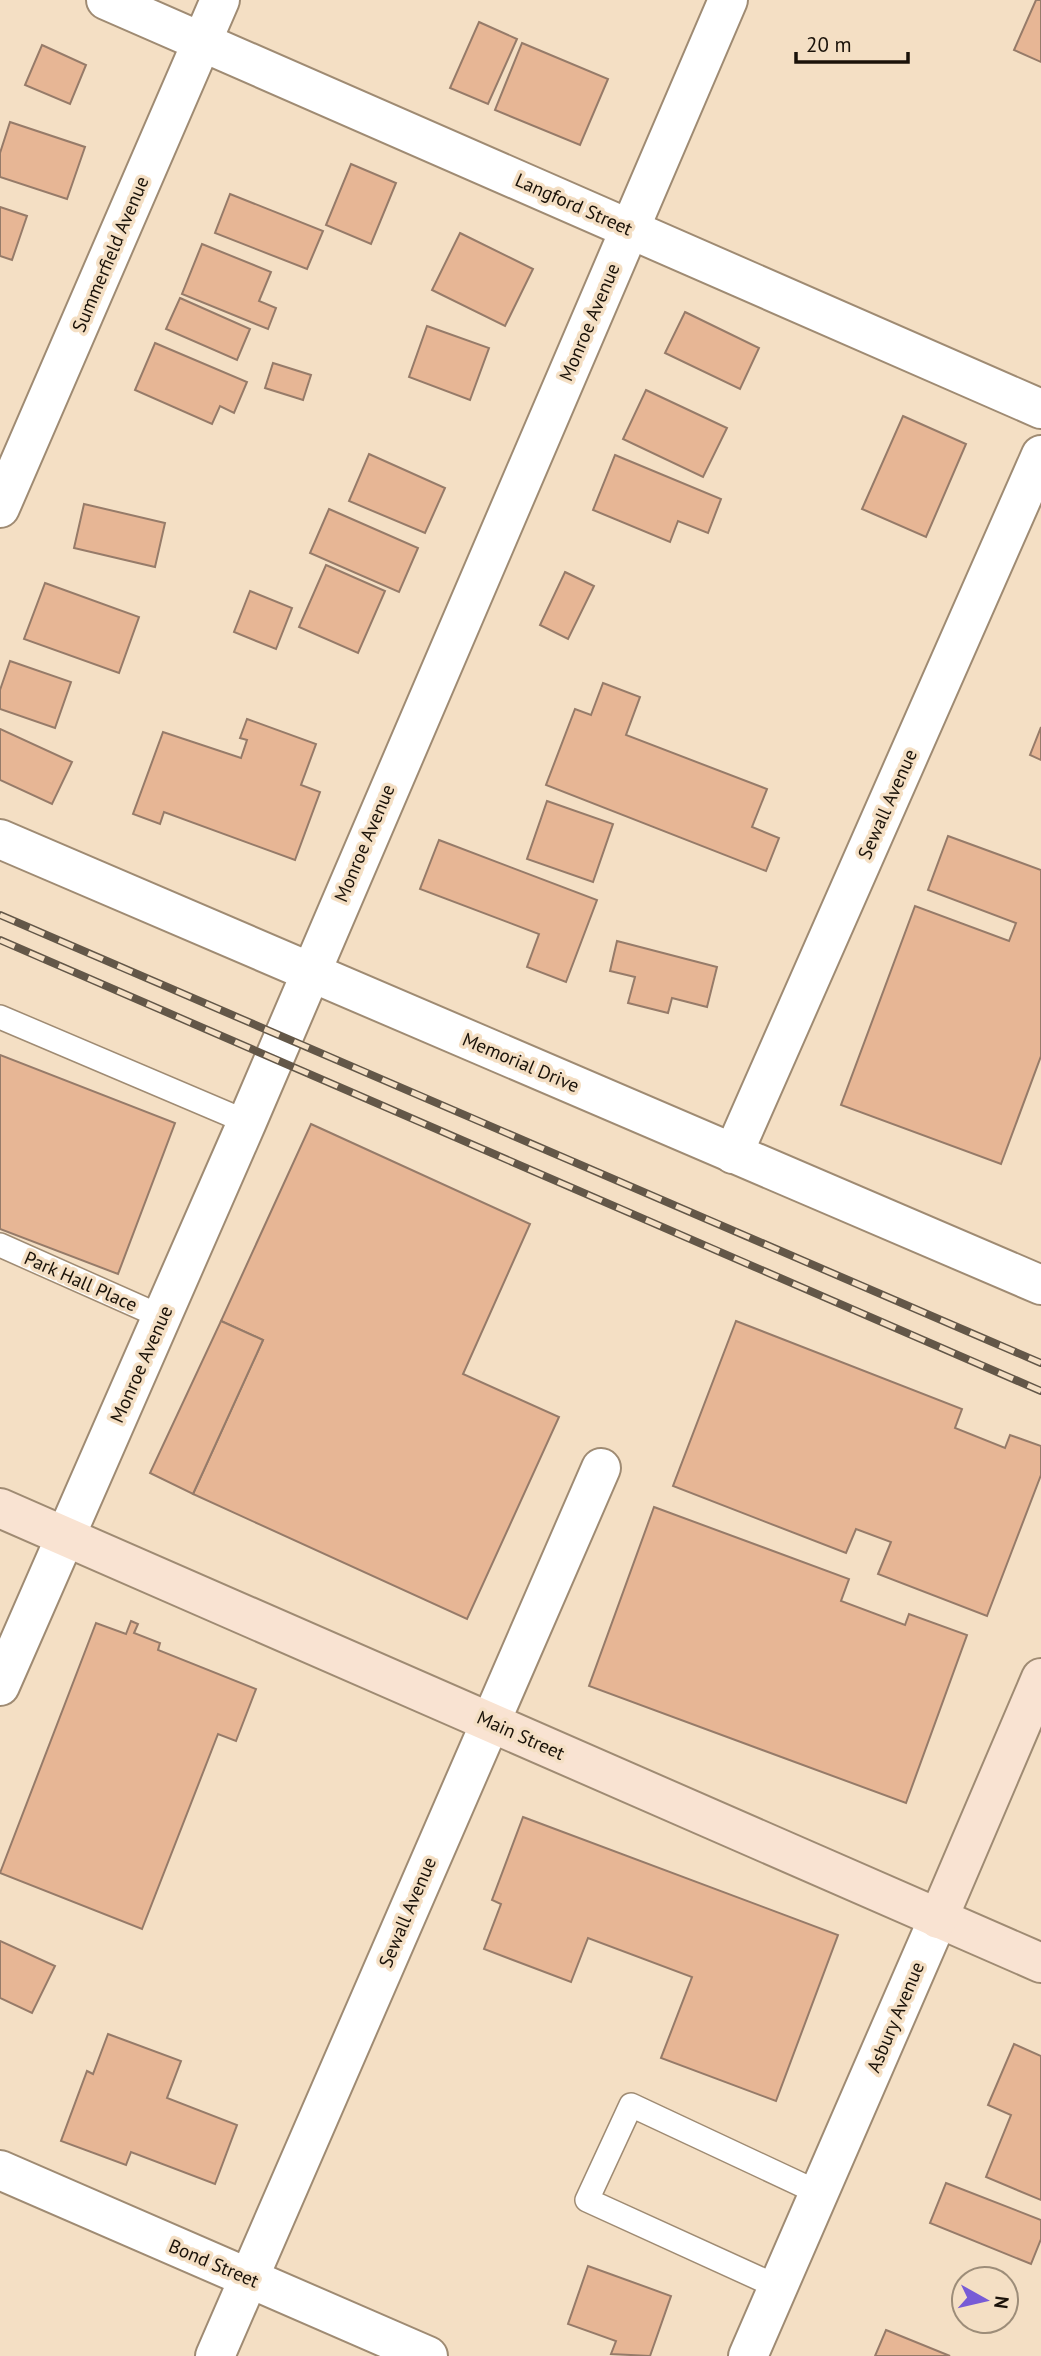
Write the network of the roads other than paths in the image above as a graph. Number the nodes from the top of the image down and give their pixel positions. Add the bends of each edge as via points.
1 (106, 0) edge
2 (220, 0) edge
3 (728, 0) edge
4 (202, 42) junction
5 (629, 228) junction
6 (1041, 409) edge
7 (1041, 455) edge
8 (0, 508) edge
9 (0, 839) edge
10 (309, 971) junction
11 (0, 1017) edge
12 (247, 1122) junction
13 (733, 1154) junction
14 (0, 1245) edge
15 (1041, 1285) edge
16 (162, 1317) junction
17 (601, 1468) dead end
18 (0, 1508) edge
19 (65, 1537) junction
20 (1041, 1678) edge
21 (0, 1686) edge
22 (490, 1721) junction
23 (938, 1919) junction
24 (1041, 1963) edge
25 (0, 2170) edge
26 (819, 2193) junction
27 (249, 2278) junction
28 (778, 2287) junction
29 (215, 2356) edge
30 (428, 2356) edge
31 (748, 2356) edge

1 - 4 street, Langford Street
2 - 4 street, Summerfield Avenue
3 - 5 street, Monroe Avenue
4 - 5 street, Langford Street
4 - 8 street, Summerfield Avenue
5 - 6 street, Langford Street
5 - 10 street, Monroe Avenue
7 - 13 street, Sewall Avenue
9 - 10 street, Memorial Drive
10 - 12 street, Monroe Avenue
10 - 13 street, Memorial Drive
11 - 12 lane
12 - 16 street, Monroe Avenue
13 - 15 street, Memorial Drive
14 - 16 lane, Park Hall Place
16 - 19 street, Monroe Avenue
17 - 22 street, Sewall Avenue
18 - 19 main road, Main Street
19 - 21 street, Monroe Avenue
19 - 22 main road, Main Street
20 - 23 main road, Asbury Avenue
22 - 23 main road, Main Street
22 - 27 street, Sewall Avenue
23 - 24 main road, Main Street
23 - 26 street, Asbury Avenue
25 - 27 street, Bond Street
26 - 28 street, Asbury Avenue
26 - 28 lane via 631,2105 587,2200
27 - 29 street, Sewall Avenue
27 - 30 street, Bond Street
28 - 31 street, Asbury Avenue

